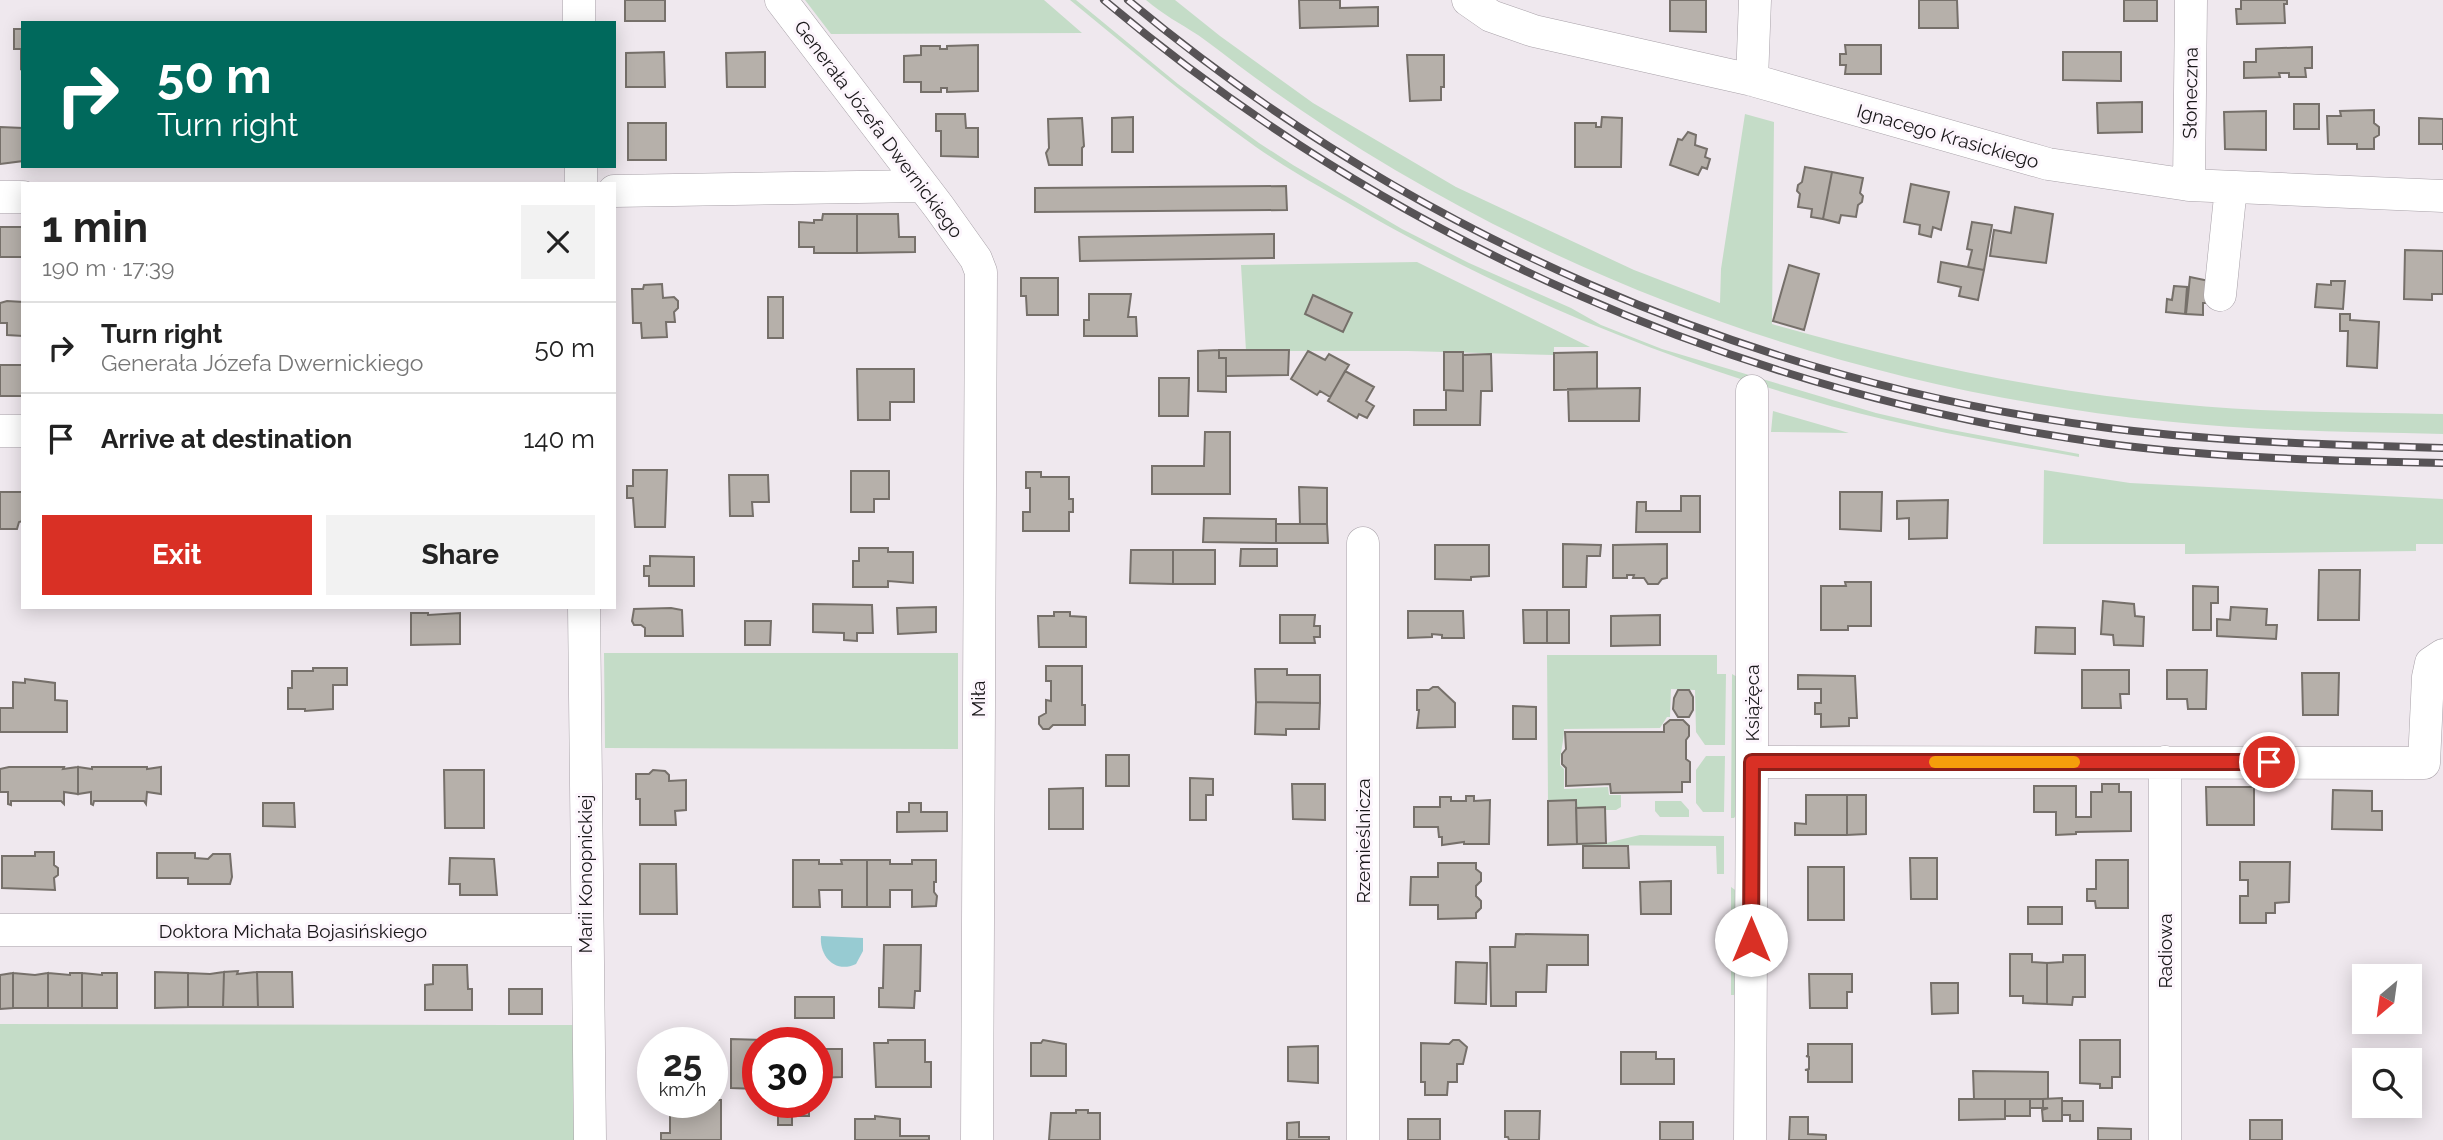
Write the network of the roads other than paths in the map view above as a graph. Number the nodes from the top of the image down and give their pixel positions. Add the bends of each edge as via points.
1 (579, 0) edge
2 (781, 0) edge
3 (1468, 0) edge
4 (1755, 0) edge
5 (2191, 0) edge
6 (579, 21) edge
7 (1752, 80) junction
8 (2189, 185) junction
9 (922, 186) junction
10 (2231, 187) junction
11 (616, 191) edge
12 (2443, 196) edge
13 (0, 197) edge
14 (21, 197) edge
15 (976, 259) joint
16 (2220, 295) dead end
17 (1752, 391) dead end
18 (0, 431) edge
19 (21, 431) edge
20 (1363, 543) dead end
21 (584, 609) edge
22 (2443, 655) edge
23 (1752, 762) junction
24 (2165, 762) junction
25 (586, 929) junction
26 (0, 930) edge
27 (590, 1140) edge
28 (977, 1140) edge
29 (1363, 1140) edge
30 (1750, 1140) edge
31 (2165, 1140) edge

1 - 6 street
2 - 9 street, Generała Józefa Dwernickiego
3 - 7 street, Ignacego Krasickiego via 1491,16 1534,31
4 - 7 street
5 - 8 street, Słoneczna
7 - 8 street, Ignacego Krasickiego via 2048,164
8 - 10 street, Ignacego Krasickiego
9 - 11 street
9 - 15 street, Generała Józefa Dwernickiego
10 - 12 street, Ignacego Krasickiego
10 - 16 street
13 - 14 street
15 - 28 street, Miła via 981,272
17 - 23 street, Książęca
18 - 19 street
20 - 29 street, Rzemieślnicza
21 - 25 street, Marii Konopnickiej
22 - 24 street via 2431,663 2428,677 2424,762
23 - 24 street
23 - 30 street, Książęca
24 - 31 street, Radiowa
25 - 26 street, Doktora Michała Bojasińskiego
25 - 27 street, Marii Konopnickiej

